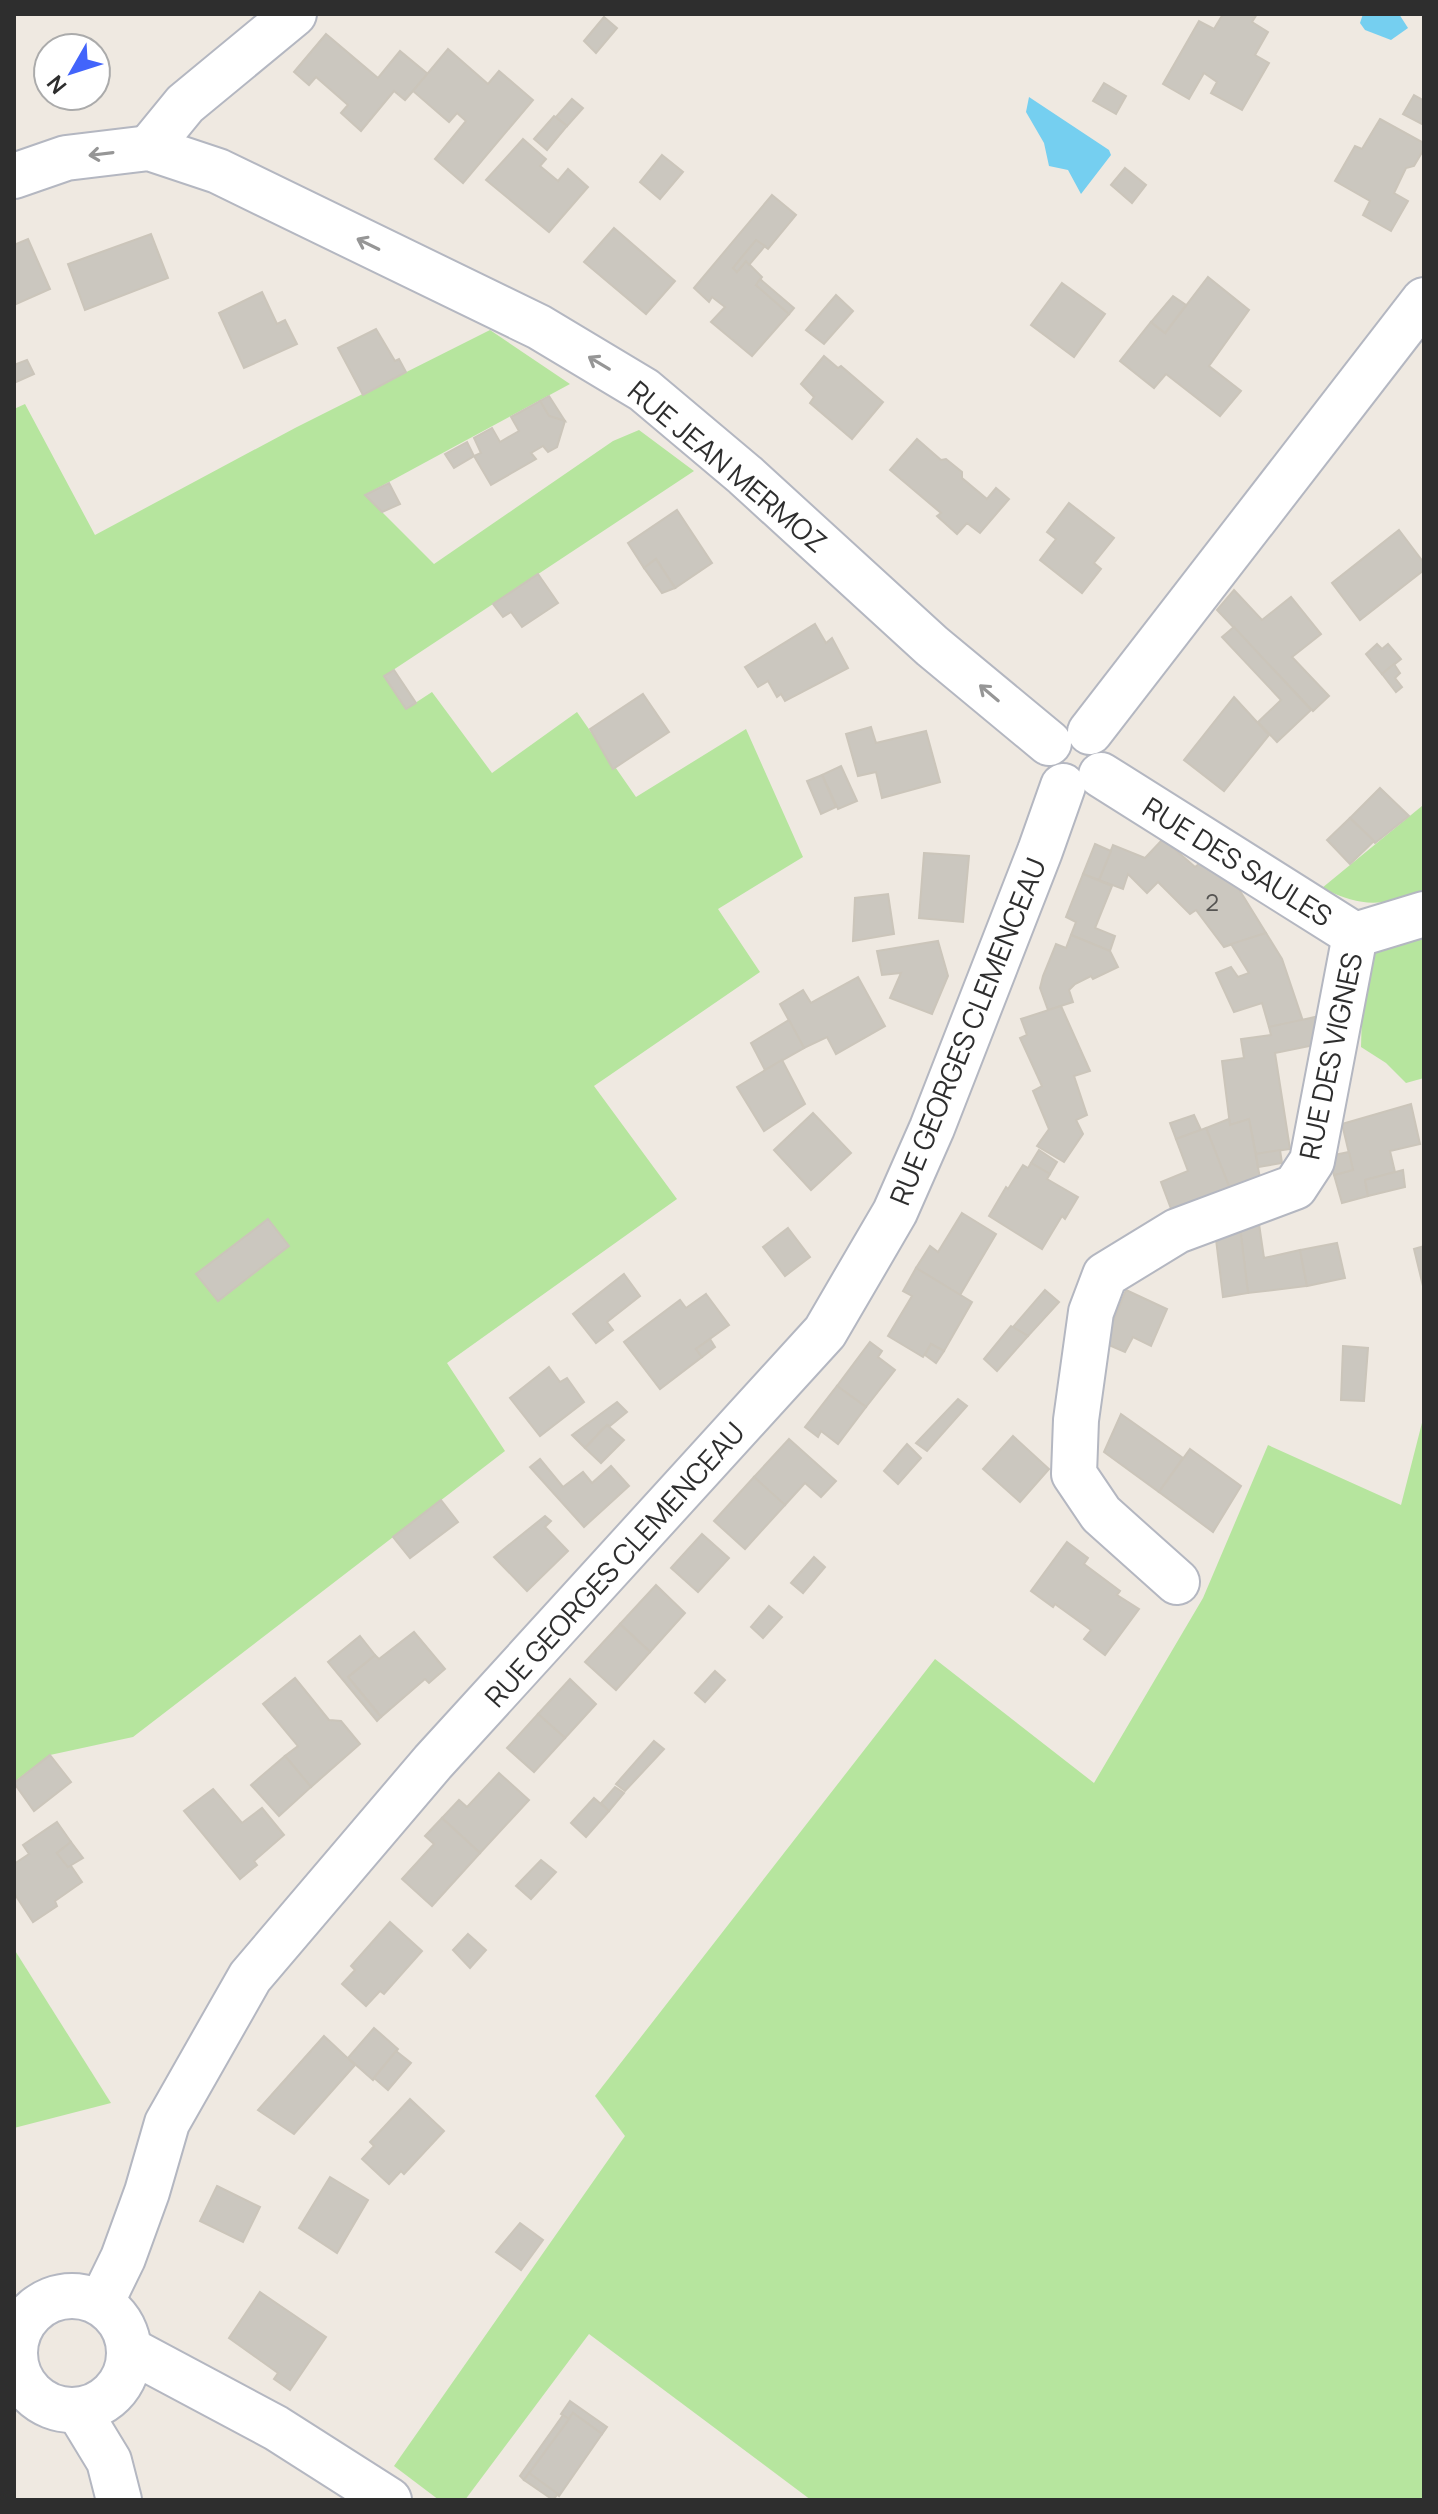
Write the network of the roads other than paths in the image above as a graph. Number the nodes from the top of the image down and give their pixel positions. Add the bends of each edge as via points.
1 (294, 14) edge
2 (149, 148) junction
3 (14, 176) edge
4 (1424, 300) edge
5 (1069, 737) junction
6 (1082, 781) junction
7 (1424, 914) edge
8 (1355, 935) junction
9 (1177, 1582) dead end
10 (101, 2303) junction
11 (17, 2323) edge
12 (130, 2350) junction
13 (78, 2410) junction
14 (119, 2500) edge
15 (389, 2500) edge

1 - 2 street via 185,104
2 -> 3 street, RUE JEAN MERMOZ via 66,158
5 -> 2 street, RUE JEAN MERMOZ via 932,646 644,390 539,327 218,171
4 - 5 street
5 - 6 street via 1045,761 1048,772
6 - 8 street, RUE DES SAULES
6 - 10 street, RUE GEORGES CLEMENCEAU via 1040,851 895,1212 825,1332 433,1762 250,1977 167,2123 138,2219
7 - 8 street, RUE DES SAULES
8 - 9 street, RUE DES VIGNES via 1312,1161 1295,1187 1177,1231 1105,1275 1091,1312 1074,1474 1101,1514
10 - 11 street via 62,2295
10 - 12 street via 125,2331
11 - 13 street via 14,2348 21,2381 46,2404
12 - 13 street via 128,2367 110,2396
12 - 15 street via 276,2428
13 - 14 street via 109,2461

